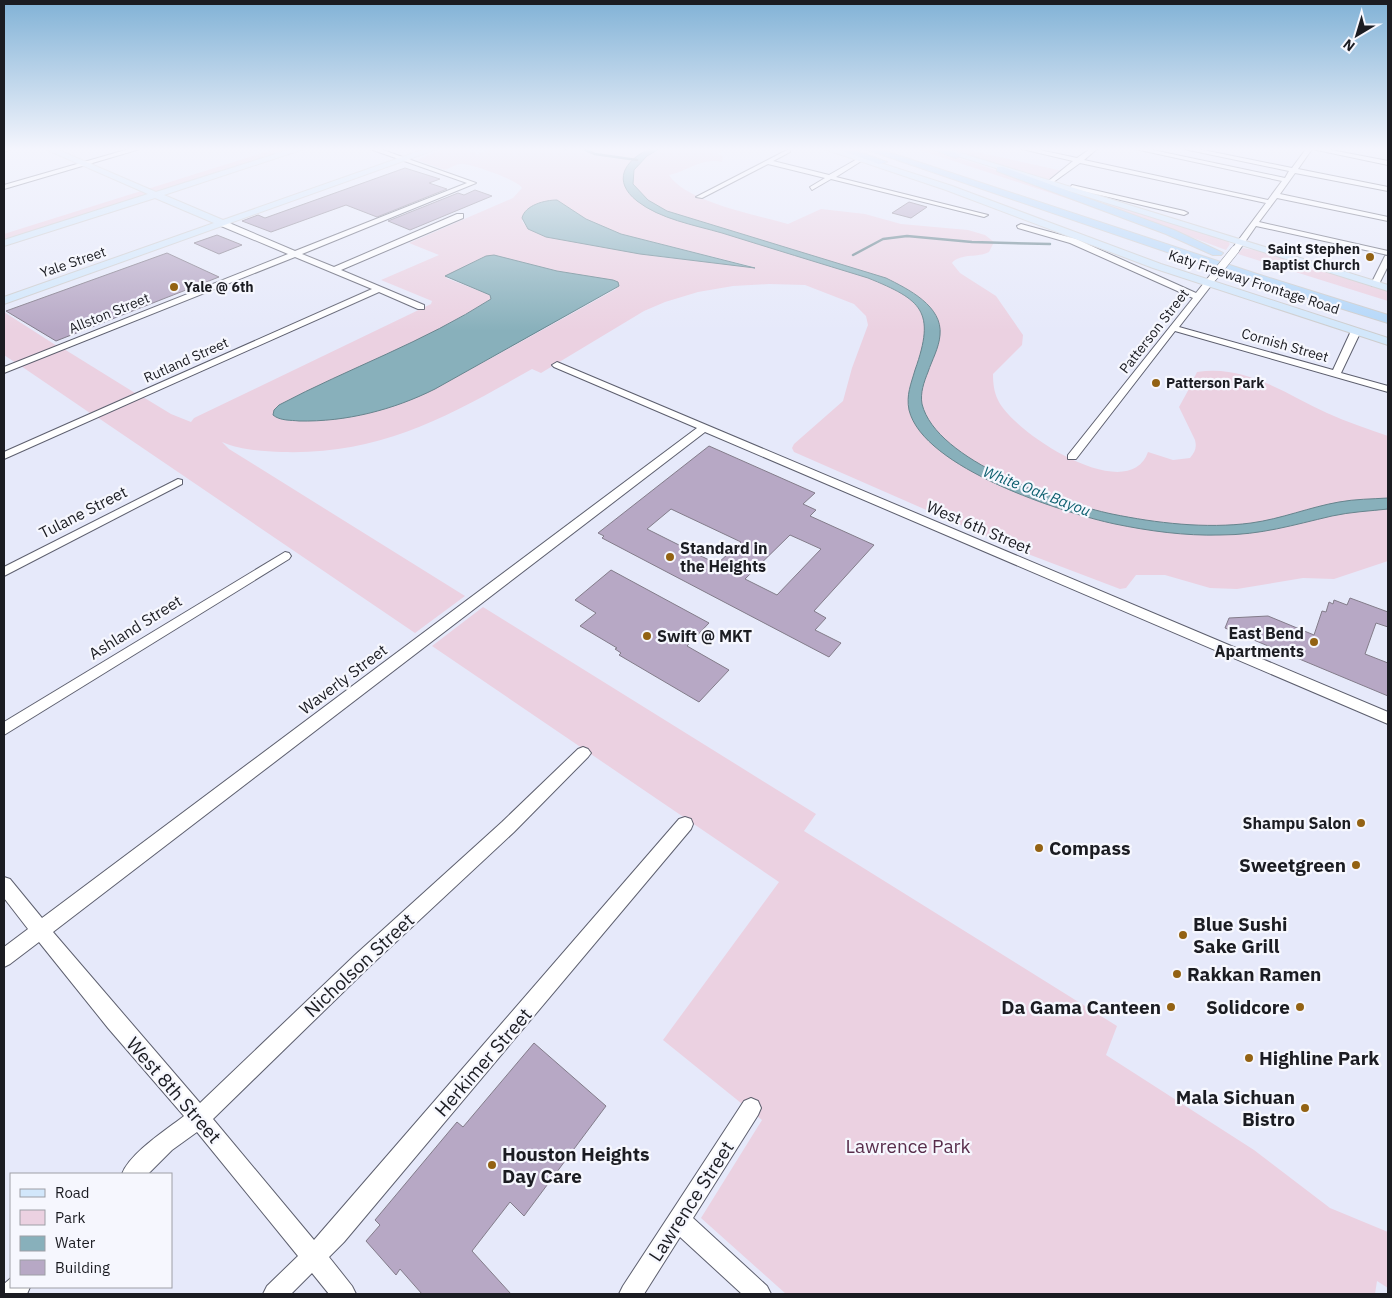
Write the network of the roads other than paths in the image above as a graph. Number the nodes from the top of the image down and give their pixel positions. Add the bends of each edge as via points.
1 (76, 210) edge
2 (111, 210) edge
3 (191, 210) edge
4 (265, 210) edge
5 (409, 210) edge
6 (962, 210) edge
7 (1011, 210) edge
8 (1028, 210) edge
9 (1051, 210) edge
10 (1084, 210) edge
11 (1109, 210) edge
12 (1137, 210) edge
13 (1170, 210) joint
14 (1263, 210) edge
15 (1343, 210) edge
16 (65, 213) dead end
17 (1184, 213) dead end
18 (984, 215) dead end
19 (460, 216) dead end
20 (1163, 217) junction
21 (1388, 219) edge
22 (1253, 223) junction
23 (224, 224) junction
24 (1021, 226) dead end
25 (4, 244) edge
26 (1238, 246) junction
27 (1388, 253) edge
28 (297, 254) junction
29 (1219, 254) junction
30 (1388, 258) edge
31 (334, 270) junction
32 (1253, 277) junction
33 (1212, 280) junction
34 (1375, 284) junction
35 (1388, 288) edge
36 (379, 289) junction
37 (1198, 297) junction
38 (4, 301) edge
39 (421, 307) dead end
40 (1388, 307) edge
41 (1388, 320) edge
42 (1174, 328) junction
43 (1356, 332) junction
44 (1388, 342) edge
45 (556, 365) dead end
46 (4, 370) edge
47 (1336, 374) junction
48 (1388, 389) edge
49 (704, 428) junction
50 (4, 456) edge
51 (1072, 456) dead end
52 (178, 482) dead end
53 (285, 556) dead end
54 (4, 572) edge
55 (1388, 718) edge
56 (4, 729) edge
57 (583, 753) dead end
58 (685, 824) dead end
59 (4, 884) edge
60 (42, 930) junction
61 (4, 958) edge
62 (751, 1108) dead end
63 (199, 1118) junction
64 (134, 1173) edge
65 (679, 1221) junction
66 (313, 1256) junction
67 (275, 1294) edge
68 (344, 1294) edge
69 (631, 1294) edge
70 (759, 1294) edge

1 - 16 main road
2 - 25 main road
3 - 23 main road
4 - 23 main road, Yale Street
5 - 28 street, Allston Street
6 - 18 street
7 - 33 main road, Katy Freeway Frontage Road
8 - 32 highway via 1177,258
9 - 32 highway
10 - 29 highway
11 - 29 highway
12 - 20 main road
13 - 17 street
13 - 20 street
14 - 22 street, Patterson Street
15 - 21 street
19 - 31 street
20 - 26 main road
22 - 26 street, Patterson Street
22 - 27 street
23 - 28 street
23 - 38 main road, Yale Street
24 - 37 street via 1088,247
26 - 33 street, Patterson Street, bridge
26 - 34 main road
28 - 31 street
28 - 46 street, Allston Street
29 - 40 highway
30 - 34 street
31 - 36 street
32 - 41 highway
33 - 37 street, Patterson Street
33 - 43 main road, Katy Freeway Frontage Road
34 - 35 main road
36 - 39 street
36 - 50 street, Rutland Street
37 - 42 street, Patterson Street
42 - 47 street, Cornish Street
42 - 51 street, Patterson Street
43 - 44 main road, Katy Freeway Frontage Road
43 - 47 street
45 - 49 street, West 6th Street
47 - 48 street, Cornish Street
49 - 55 street, West 6th Street
49 - 60 street, Waverly Street
52 - 54 street, Tulane Street
53 - 56 street, Ashland Street
57 - 63 street, Nicholson Street
58 - 66 street, Herkimer Street via 343,1226
59 - 60 street, West 8th Street
60 - 61 street, Waverly Street
60 - 63 street, West 8th Street via 115,1022
62 - 65 street, Lawrence Street
63 - 64 street, Nicholson Street via 165,1143
63 - 66 street, West 8th Street
65 - 69 street, Lawrence Street
65 - 70 street
66 - 67 street, Herkimer Street
66 - 68 street, West 8th Street

